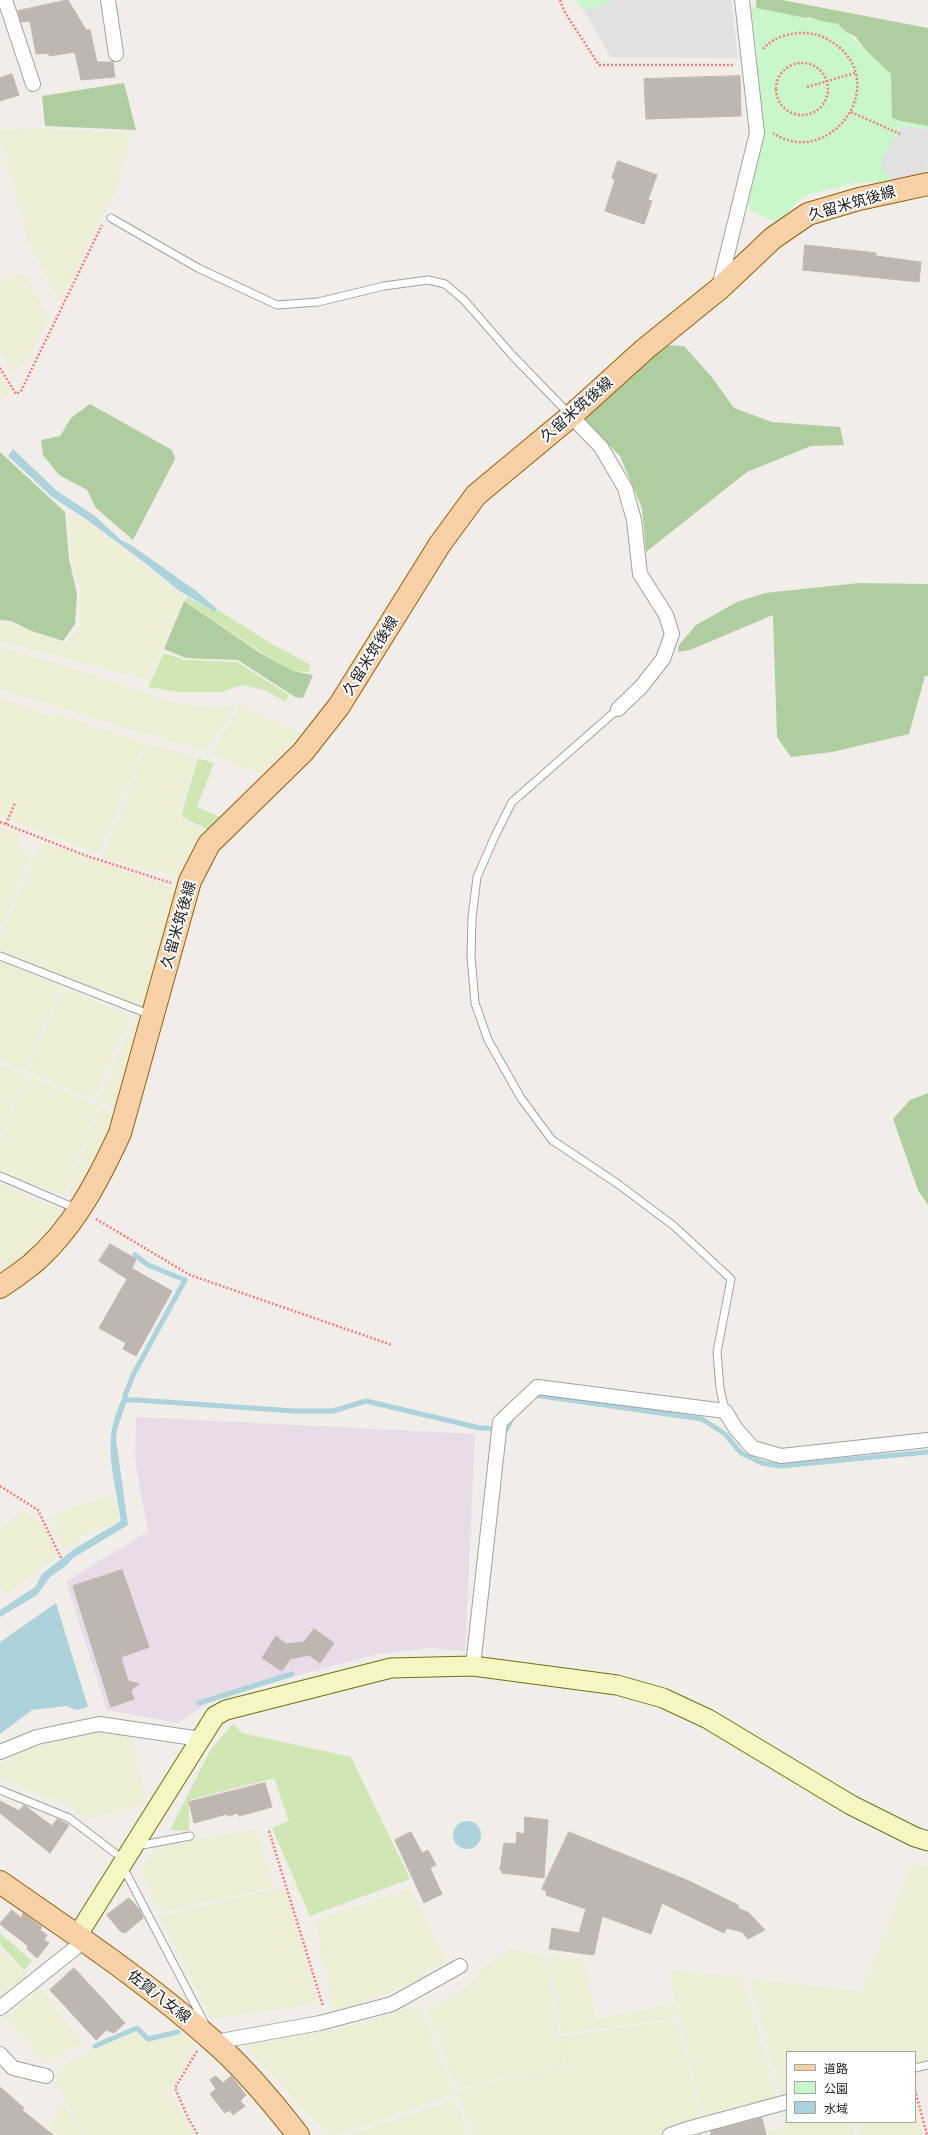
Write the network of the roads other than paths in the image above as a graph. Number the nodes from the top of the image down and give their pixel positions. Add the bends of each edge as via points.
1 (5, 0) edge
2 (108, 0) edge
3 (742, 0) edge
4 (116, 54) dead end
5 (33, 84) dead end
6 (928, 184) edge
7 (111, 218) road end
8 (719, 289) junction
9 (571, 416) junction
10 (618, 709) joint
11 (0, 956) edge
12 (153, 1015) junction
13 (0, 1176) edge
14 (79, 1210) junction
15 (0, 1287) edge
16 (726, 1410) junction
17 (928, 1440) edge
18 (473, 1666) junction
19 (201, 1739) junction
20 (0, 1752) edge
21 (0, 1790) edge
22 (190, 1836) dead end
23 (928, 1841) edge
24 (134, 1846) junction
25 (118, 1859) junction
26 (0, 1882) edge
27 (80, 1939) junction
28 (460, 1966) dead end
29 (0, 2008) edge
30 (210, 2038) junction
31 (0, 2054) edge
32 (928, 2065) edge
33 (916, 2068) edge
34 (46, 2076) dead end
35 (786, 2102) edge
36 (298, 2135) edge
37 (670, 2135) edge

1 - 5 street
2 - 4 street
3 - 8 street via 757,133
6 - 8 main road, 久留米筑後線 via 859,199 808,214 773,238
7 - 9 lane via 198,268 277,304 318,302 384,286 428,280 445,284 464,300 512,355
8 - 9 main road, 久留米筑後線 via 645,349
9 - 10 street via 600,447 625,488 634,520 640,574 666,615 672,634 663,659 641,687
9 - 12 main road, 久留米筑後線 via 476,495 440,544 339,706 302,752 209,844 189,888
10 - 16 lane via 512,802 495,836 477,877 471,956 474,1003 495,1053 521,1098 552,1140 618,1184 674,1226 732,1279 717,1352 720,1388
11 - 12 lane
12 - 14 main road, 久留米筑後線 via 120,1133 104,1168
13 - 14 lane
14 - 15 main road, 久留米筑後線 via 66,1229 32,1264
16 - 17 street via 736,1429 753,1448 781,1456
16 - 18 street via 537,1387 500,1422
18 - 19 street via 391,1668 226,1710 215,1716
18 - 23 street via 617,1685 663,1698 708,1719 851,1805
19 - 20 street via 99,1724 37,1737
19 - 24 street
21 - 25 lane via 69,1818
22 - 24 lane
24 - 25 street
25 - 27 street
25 - 30 lane
26 - 27 main road, 佐賀八女線
27 - 29 street
27 - 30 main road, 佐賀八女線 via 144,1984
28 - 30 street via 392,2004 328,2021
30 - 36 main road, 佐賀八女線 via 276,2107
31 - 34 street via 14,2068
32 - 33 lane
35 - 37 street

